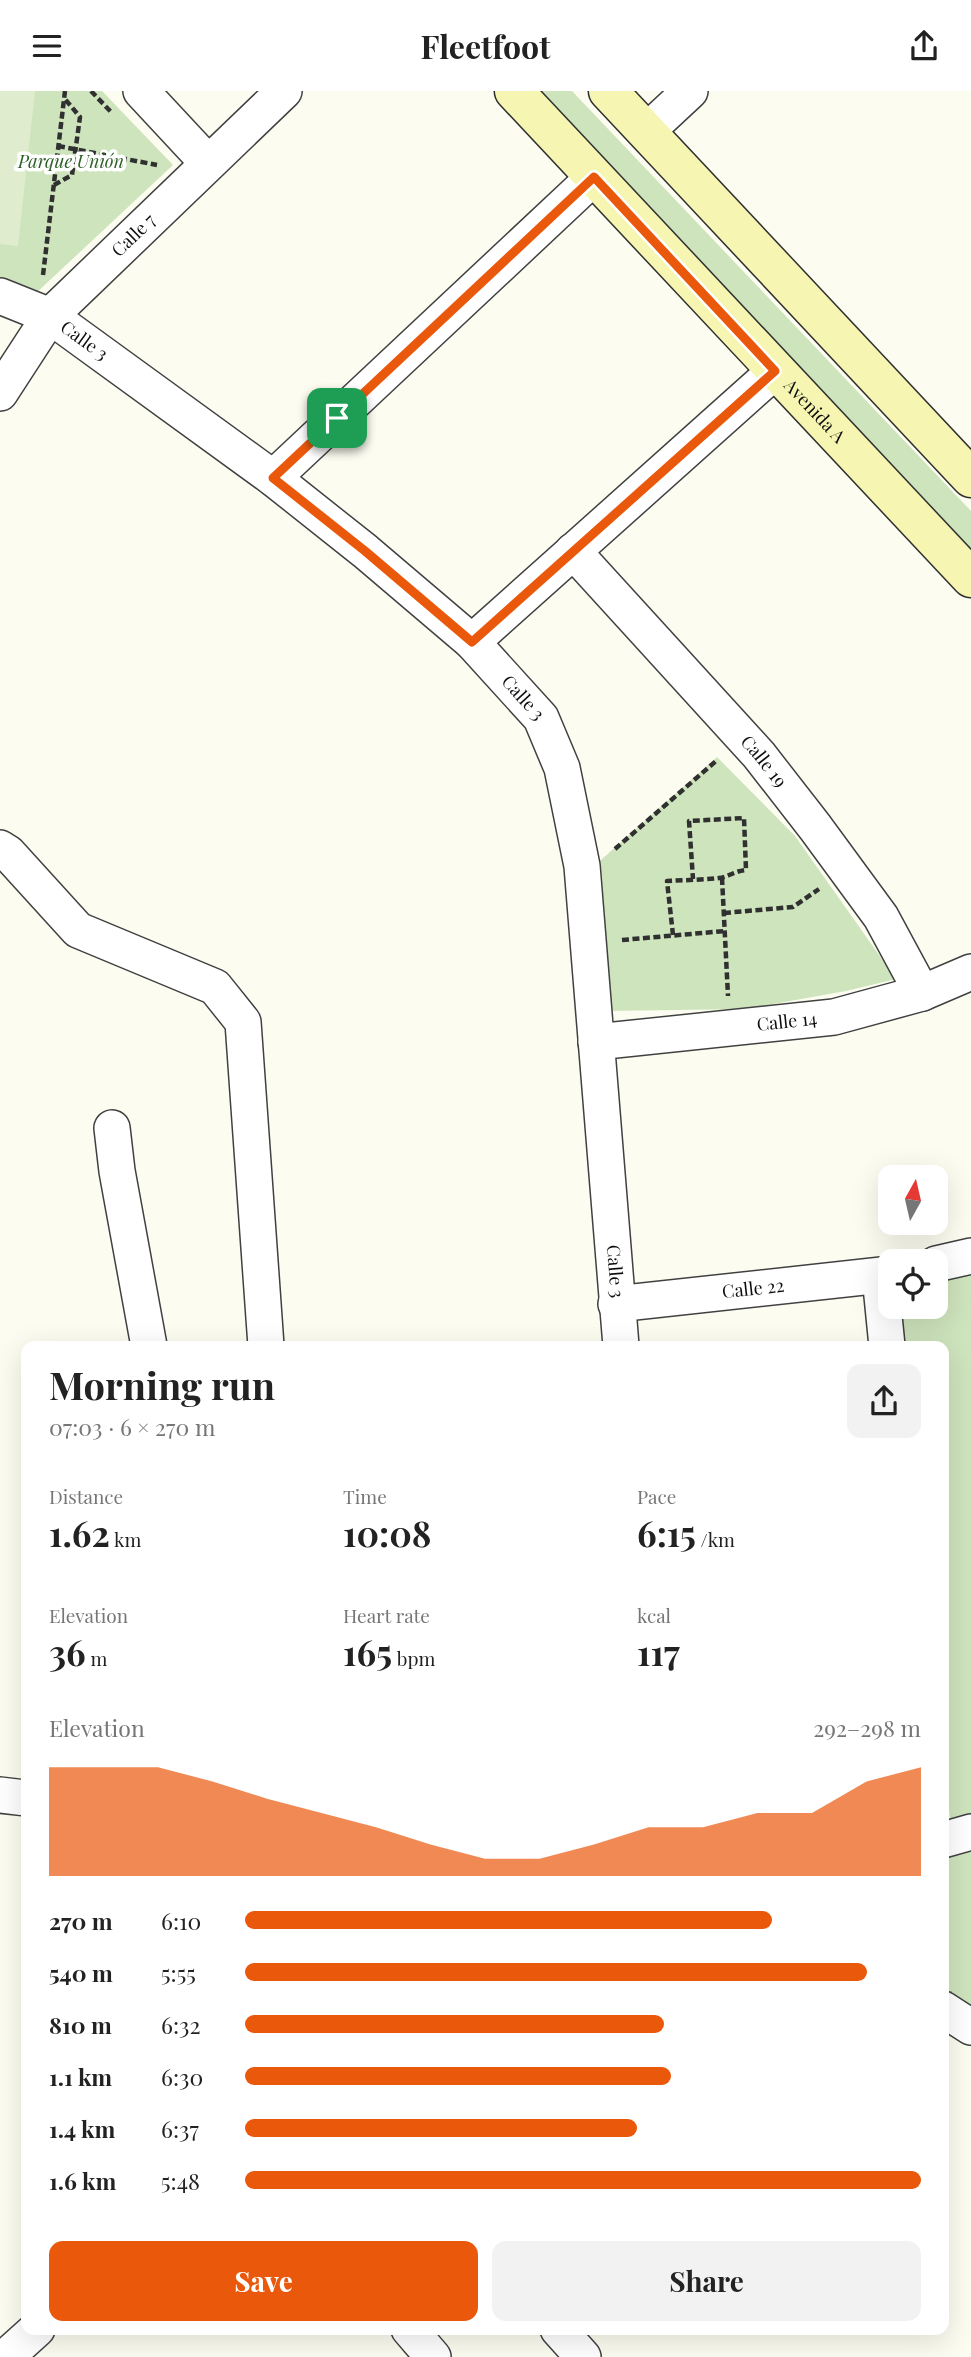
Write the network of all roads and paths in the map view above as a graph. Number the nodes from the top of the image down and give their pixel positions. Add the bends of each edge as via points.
1 (65, 91) edge
2 (91, 91) edge
3 (141, 91) edge
4 (284, 91) edge
5 (513, 91) edge
6 (608, 91) edge
7 (690, 91) edge
8 (64, 99) junction
9 (117, 119) dead end
10 (646, 132) junction
11 (58, 146) junction
12 (76, 149) junction
13 (151, 156) dead end
14 (208, 163) junction
15 (160, 165) junction
16 (150, 175) dead end
17 (594, 177) junction
18 (54, 185) junction
19 (52, 270) dead end
20 (0, 296) edge
21 (50, 316) junction
22 (775, 371) junction
23 (0, 393) edge
24 (273, 478) junction
25 (971, 478) edge
26 (573, 551) junction
27 (971, 578) edge
28 (472, 642) junction
29 (726, 769) dead end
30 (0, 848) edge
31 (615, 849) dead end
32 (813, 877) dead end
33 (722, 878) junction
34 (694, 879) junction
35 (724, 913) junction
36 (725, 931) junction
37 (673, 935) junction
38 (615, 941) dead end
39 (971, 972) edge
40 (922, 993) junction
41 (740, 999) dead end
42 (596, 1042) junction
43 (112, 1128) dead end
44 (971, 1256) edge
45 (948, 1261) edge
46 (878, 1276) edge
47 (616, 1304) junction
48 (886, 1319) edge
49 (148, 1341) edge
50 (266, 1341) edge
51 (620, 1341) edge
52 (887, 1341) edge
53 (0, 1795) edge
54 (21, 1797) edge
55 (971, 1832) edge
56 (949, 1838) edge
57 (949, 2013) edge
58 (971, 2027) edge
59 (30, 2335) edge
60 (414, 2335) edge
61 (563, 2335) edge
62 (6, 2357) edge
63 (433, 2357) edge
64 (583, 2357) edge

1 - 8 path
2 - 9 path
3 - 14 street
4 - 14 street, Calle 7
5 - 17 main road, Avenida A
6 - 10 main road
7 - 10 street
8 - 11 path
8 - 12 path via 80,117
10 - 25 main road
11 - 12 path
11 - 18 path
12 - 15 path
12 - 18 path via 72,175
13 - 15 path
14 - 21 street, Calle 7
15 - 16 path
17 - 22 main road, Avenida A
17 - 24 street
18 - 19 path via 43,279
20 - 21 street, Calle 3
21 - 23 street, Calle 7
21 - 24 street, Calle 3
22 - 26 street
22 - 27 main road, Avenida A
24 - 28 street, Calle 3
26 - 28 street
26 - 40 street, Calle 19 via 760,755 881,917
28 - 42 street, Calle 3 via 541,718 562,768 582,866
29 - 31 path via 718,760
30 - 50 street via 78,930 215,987 243,1022
32 - 35 path via 821,888 793,907
33 - 34 path
33 - 34 path via 746,870 744,818 689,821
33 - 35 path
34 - 37 path via 667,881
35 - 36 path
36 - 37 path
36 - 41 path via 729,999
37 - 38 path
39 - 40 street, Calle 14
40 - 42 street, Calle 14 via 834,1017
42 - 47 street, Calle 3
43 - 49 street
44 - 45 street
46 - 47 street, Calle 22
47 - 51 street, Calle 3
48 - 52 street
53 - 54 street
55 - 56 street
57 - 58 street
59 - 62 street
60 - 63 street
61 - 64 street

